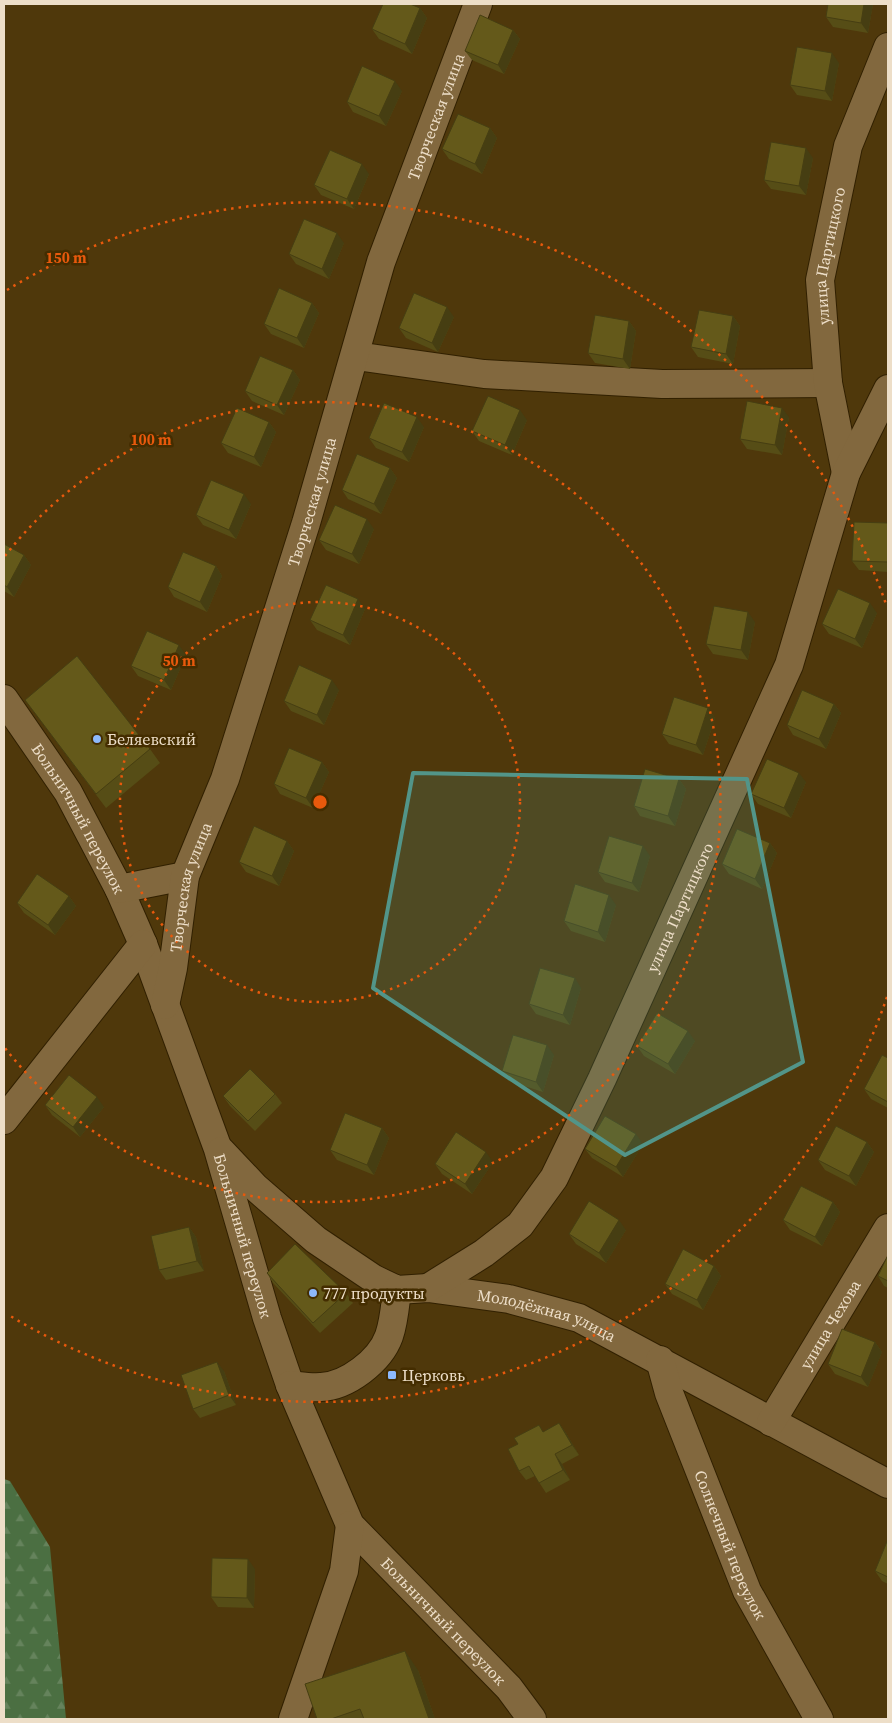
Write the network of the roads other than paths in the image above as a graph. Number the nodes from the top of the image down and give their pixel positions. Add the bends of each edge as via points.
1 (478, 4) edge
2 (888, 47) edge
3 (356, 356) junction
4 (828, 384) junction
5 (888, 388) edge
6 (846, 473) junction
7 (4, 699) edge
8 (185, 876) junction
9 (119, 889) junction
10 (143, 944) junction
11 (165, 1005) junction
12 (4, 1120) edge
13 (218, 1148) junction
14 (888, 1228) edge
15 (428, 1288) junction
16 (397, 1290) junction
17 (660, 1360) junction
18 (290, 1385) junction
19 (771, 1422) junction
20 (888, 1484) edge
21 (350, 1525) junction
22 (293, 1719) edge
23 (532, 1719) edge
24 (819, 1719) edge

1 - 3 street, Творческая улица via 381,262
2 - 4 street, улица Партицкого via 848,146 820,280
3 - 4 street via 494,375 662,384
3 - 8 street, Творческая улица via 225,779
4 - 6 street, улица Партицкого
5 - 6 street, улица Партицкого
6 - 15 street, улица Партицкого via 788,665 602,1079 554,1178 520,1225 484,1253
7 - 9 street, Больничный переулок via 68,792
8 - 9 street
8 - 11 street, Творческая улица
9 - 10 street, Больничный переулок
10 - 11 street, Больничный переулок
10 - 12 street
11 - 13 street, Больничный переулок
13 - 16 street via 255,1187 316,1240
13 - 18 street, Больничный переулок via 267,1318
14 - 19 street, улица Чехова
15 - 16 street, Молодёжная улица
15 - 17 street, Молодёжная улица via 538,1305 579,1318
16 - 18 street via 389,1337 379,1353 359,1371 345,1381 321,1388
17 - 19 street, Молодёжная улица
17 - 24 street, Солнечный переулок via 669,1394 747,1591
18 - 21 street, Больничный переулок
19 - 20 street, Молодёжная улица
21 - 22 street via 344,1572
21 - 23 street, Больничный переулок via 509,1688

